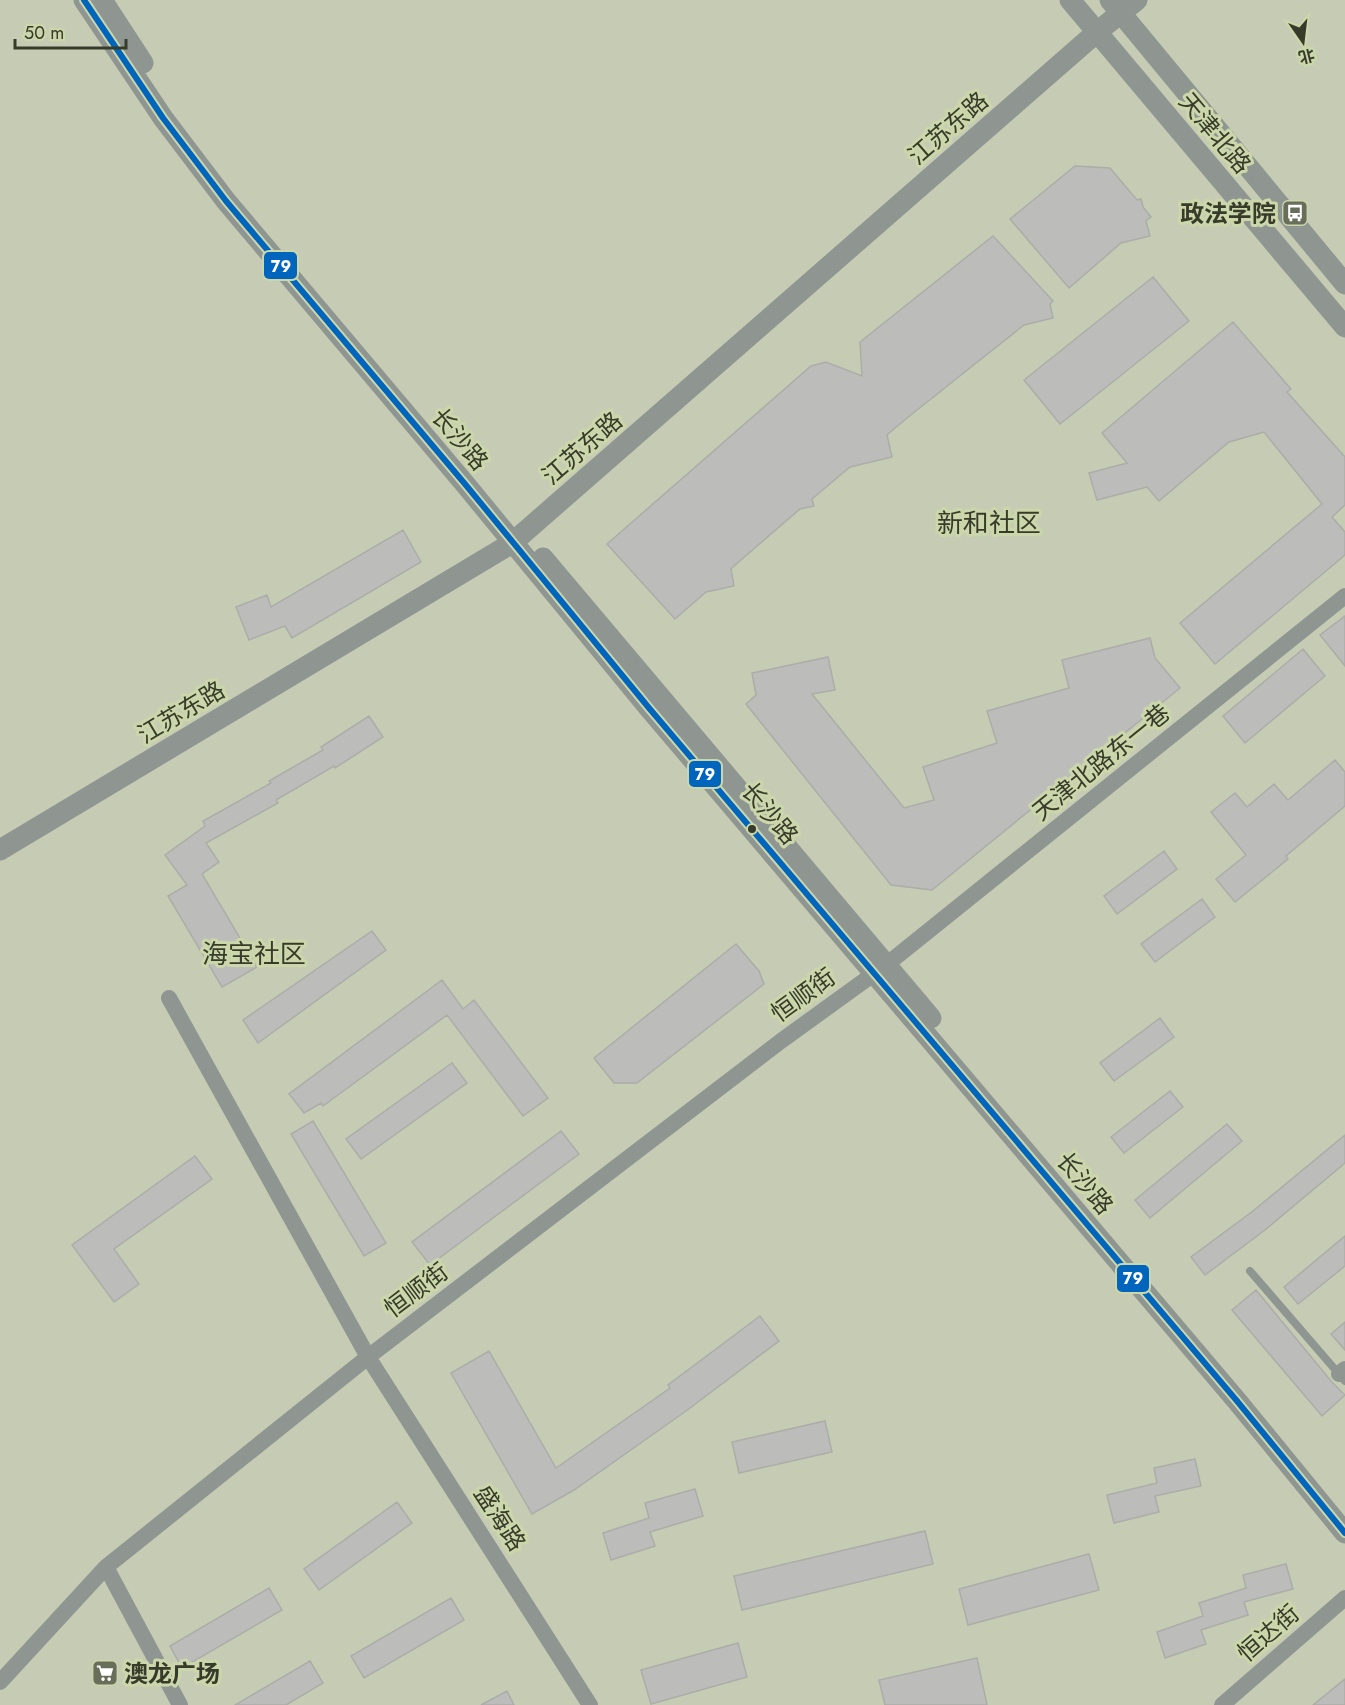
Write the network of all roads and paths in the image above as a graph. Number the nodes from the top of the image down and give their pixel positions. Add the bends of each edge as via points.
1 (84, 0) edge
2 (102, 0) edge
3 (1070, 0) edge
4 (1137, 0) edge
5 (1115, 7) edge
6 (1096, 32) junction
7 (1345, 284) edge
8 (1345, 327) edge
9 (518, 538) junction
10 (1345, 596) edge
11 (0, 850) edge
12 (880, 969) junction
13 (169, 998) dead end
14 (1250, 1271) dead end
15 (369, 1357) junction
16 (1343, 1374) edge
17 (1345, 1514) edge
18 (1345, 1533) edge
19 (106, 1567) junction
20 (1345, 1598) edge
21 (0, 1682) edge
22 (180, 1705) edge
23 (590, 1705) edge
24 (1222, 1705) edge

1 - 9 street, 长沙路 via 192,158
2 - 9 street, 长沙路 via 148,72 236,193
3 - 6 street, 天津北路
4 - 5 street, 江苏东路
5 - 6 street, 江苏东路
5 - 7 street, 天津北路
6 - 8 street, 天津北路
6 - 9 street, 江苏东路
9 - 11 street, 江苏东路
9 - 12 street, 长沙路
10 - 12 street, 天津北路东一巷
12 - 15 street, 恒顺街
12 - 17 street, 长沙路
12 - 18 street, 长沙路
13 - 15 street, 盛海路
14 - 16 lane
15 - 19 street, 恒顺街
15 - 23 street, 盛海路
19 - 21 street, 恒顺街
19 - 22 street
20 - 24 street, 恒达街

